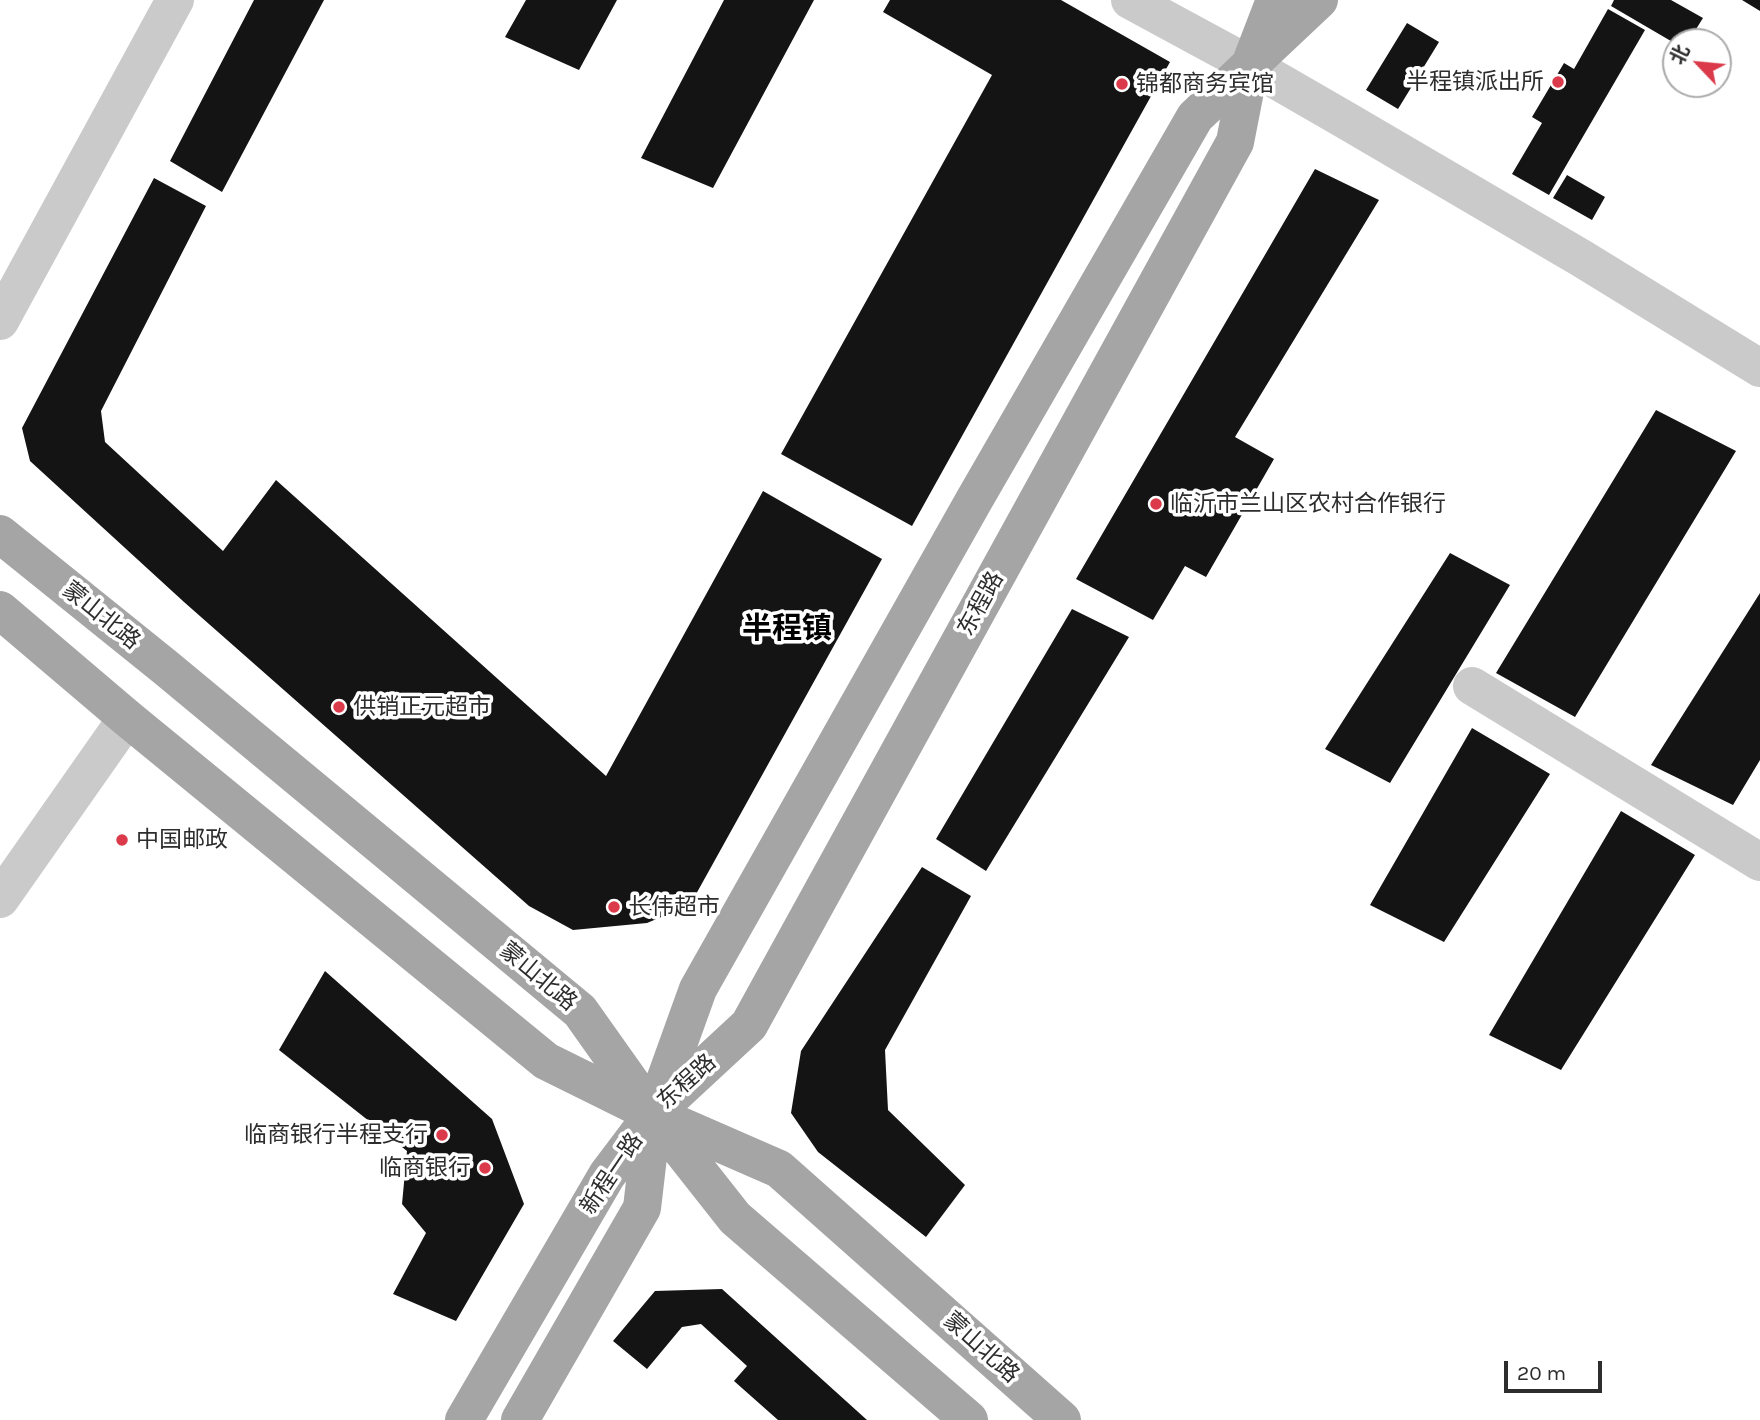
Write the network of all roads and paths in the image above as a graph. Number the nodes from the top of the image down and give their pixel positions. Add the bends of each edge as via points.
1 (175, 0) edge
2 (1130, 0) edge
3 (1275, 0) edge
4 (1319, 0) edge
5 (1250, 65) junction
6 (0, 321) edge
7 (1760, 368) edge
8 (0, 534) edge
9 (0, 610) edge
10 (1472, 686) dead end
11 (127, 718) junction
12 (1760, 862) edge
13 (0, 899) edge
14 (653, 1114) junction
15 (464, 1420) edge
16 (520, 1420) edge
17 (969, 1420) edge
18 (1062, 1420) edge

1 - 6 street
2 - 5 street
3 - 5 main road, 东程路
4 - 5 main road, 东程路
5 - 7 street
5 - 14 main road, 东程路 via 1195,117 966,514 698,989
5 - 14 main road, 东程路 via 1235,142 749,1026
8 - 14 main road, 蒙山北路 via 580,1011
9 - 11 main road
10 - 12 street
11 - 13 street
11 - 14 main road via 546,1061
14 - 15 main road, 新程一路 via 607,1175
14 - 16 main road, 新程一路 via 642,1208
14 - 17 main road via 735,1218
14 - 18 main road, 蒙山北路 via 779,1169

